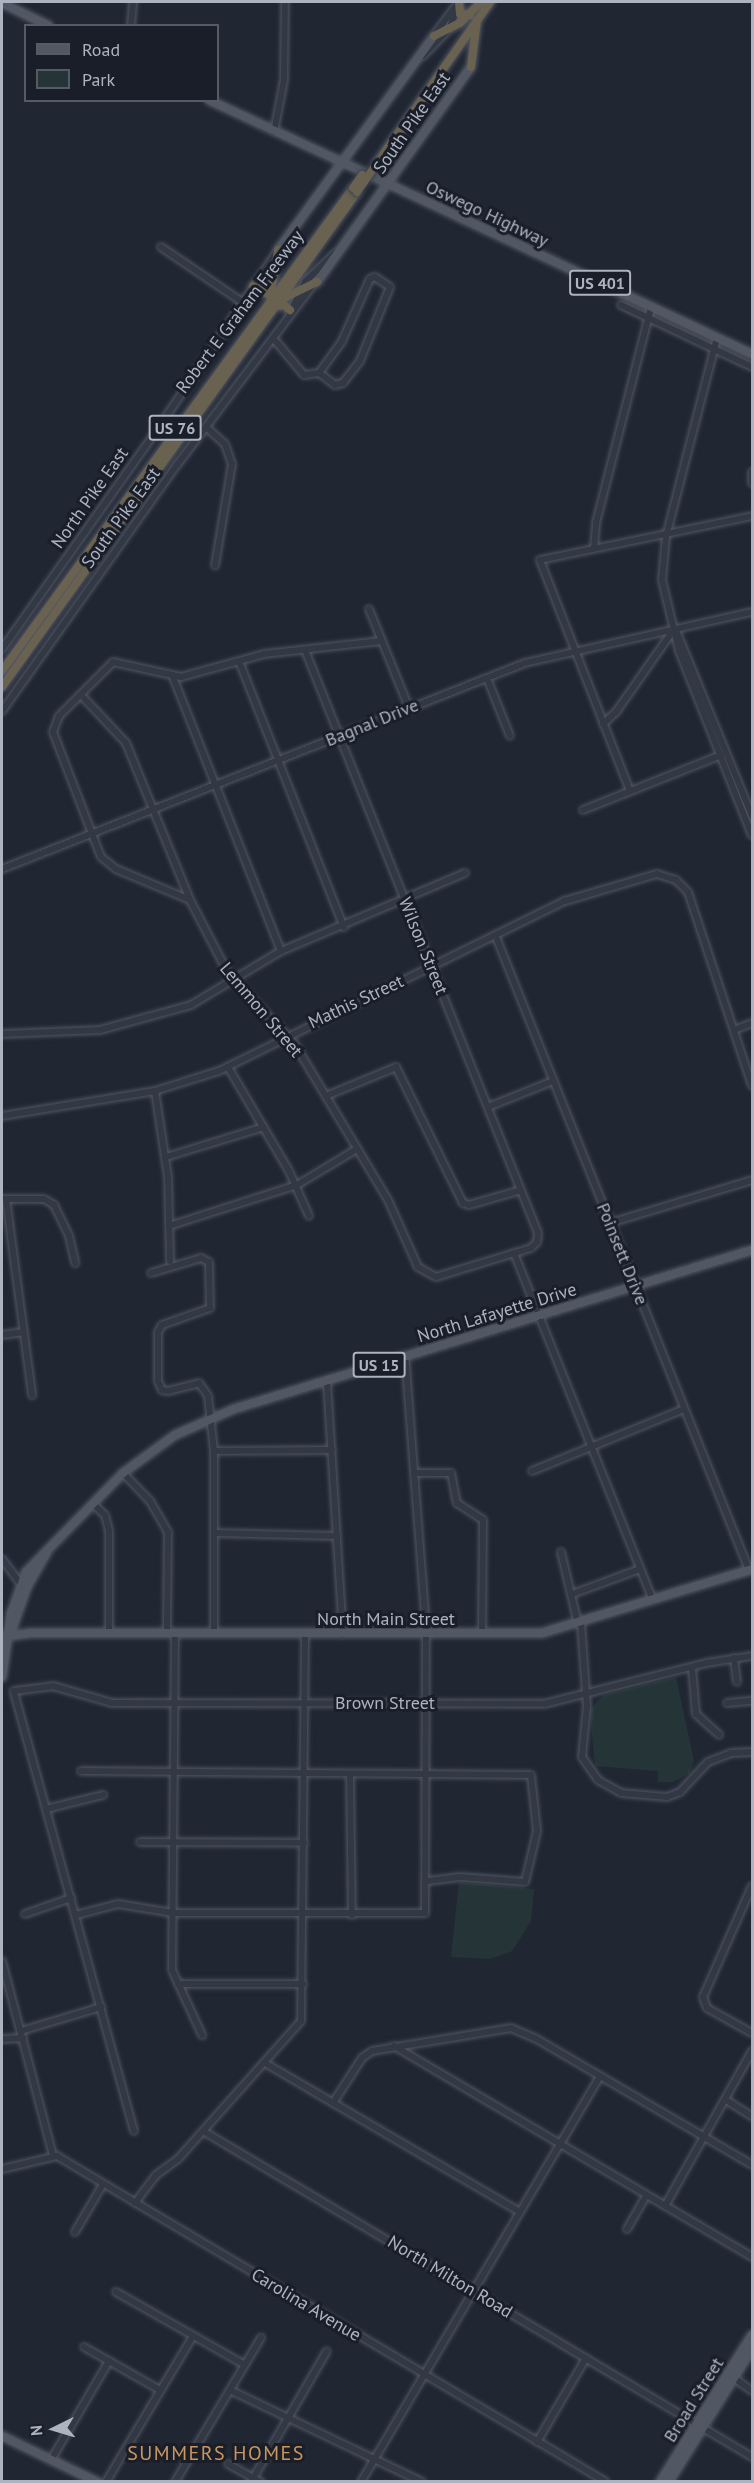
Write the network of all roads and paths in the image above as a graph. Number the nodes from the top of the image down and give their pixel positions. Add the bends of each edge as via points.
1 (133, 2) edge
2 (285, 2) edge
3 (459, 2) edge
4 (483, 2) edge
5 (490, 2) edge
6 (2, 3) edge
7 (474, 18) junction
8 (45, 24) edge
9 (131, 24) edge
10 (449, 29) junction
11 (434, 36) junction
12 (409, 68) junction
13 (470, 69) joint
14 (213, 102) edge
15 (274, 132) junction
16 (375, 161) junction
17 (340, 162) junction
18 (387, 184) junction
19 (161, 247) dead end
20 (340, 248) junction
21 (278, 250) junction
22 (317, 282) junction
23 (253, 285) junction
24 (299, 291) junction
25 (271, 301) junction
26 (242, 302) junction
27 (621, 305) dead end
28 (651, 307) junction
29 (290, 314) junction
30 (649, 318) junction
31 (273, 338) junction
32 (717, 338) junction
33 (714, 349) junction
34 (753, 354) edge
35 (753, 367) edge
36 (319, 373) junction
37 (206, 427) junction
38 (753, 472) edge
39 (753, 483) edge
40 (753, 516) edge
41 (667, 533) junction
42 (594, 548) junction
43 (215, 566) dead end
44 (369, 609) dead end
45 (753, 612) edge
46 (675, 630) junction
47 (381, 641) junction
48 (2, 649) edge
49 (305, 650) junction
50 (575, 652) junction
51 (238, 661) junction
52 (2, 671) edge
53 (173, 677) junction
54 (487, 678) junction
55 (2, 687) edge
56 (81, 694) junction
57 (409, 708) junction
58 (2, 711) edge
59 (603, 723) junction
60 (510, 736) dead end
61 (339, 737) junction
62 (721, 755) junction
63 (278, 761) junction
64 (216, 786) junction
65 (630, 791) junction
66 (583, 810) dead end
67 (153, 811) junction
68 (753, 816) edge
69 (92, 835) junction
70 (753, 835) edge
71 (2, 869) edge
72 (465, 873) dead end
73 (190, 900) junction
74 (405, 902) junction
75 (344, 927) junction
76 (496, 937) junction
77 (281, 951) junction
78 (431, 966) junction
79 (233, 981) junction
80 (753, 1023) edge
81 (734, 1030) junction
82 (2, 1034) edge
83 (287, 1035) junction
84 (228, 1067) junction
85 (553, 1081) junction
86 (753, 1086) edge
87 (155, 1091) junction
88 (326, 1096) junction
89 (488, 1107) junction
90 (2, 1116) edge
91 (264, 1127) junction
92 (357, 1149) junction
93 (166, 1157) junction
94 (753, 1180) edge
95 (297, 1185) junction
96 (521, 1190) junction
97 (4, 1199) edge
98 (309, 1216) dead end
99 (610, 1223) junction
100 (169, 1226) junction
101 (753, 1250) edge
102 (514, 1254) junction
103 (170, 1260) dead end
104 (75, 1263) dead end
105 (151, 1273) dead end
106 (635, 1286) junction
107 (539, 1316) junction
108 (24, 1332) junction
109 (2, 1335) edge
110 (405, 1357) junction
111 (327, 1381) junction
112 (32, 1395) dead end
113 (684, 1409) junction
114 (212, 1418) junction
115 (592, 1446) junction
116 (332, 1450) junction
117 (214, 1451) junction
118 (532, 1471) dead end
119 (123, 1473) junction
120 (414, 1473) junction
121 (93, 1504) junction
122 (214, 1533) junction
123 (337, 1536) junction
124 (561, 1552) dead end
125 (44, 1553) junction
126 (2, 1559) edge
127 (640, 1569) junction
128 (751, 1570) edge
129 (20, 1583) junction
130 (575, 1593) dead end
131 (653, 1600) junction
132 (579, 1624) junction
133 (2, 1630) edge
134 (109, 1633) junction
135 (171, 1633) junction
136 (214, 1634) junction
137 (305, 1634) junction
138 (344, 1634) junction
139 (482, 1634) junction
140 (426, 1635) junction
141 (6, 1636) edge
142 (753, 1656) edge
143 (734, 1658) junction
144 (692, 1668) junction
145 (2, 1677) edge
146 (737, 1682) dead end
147 (586, 1693) junction
148 (753, 1701) edge
149 (174, 1702) junction
150 (305, 1703) junction
151 (727, 1703) dead end
152 (426, 1704) junction
153 (719, 1735) dead end
154 (753, 1752) edge
155 (81, 1771) dead end
156 (173, 1771) junction
157 (304, 1774) junction
158 (350, 1775) junction
159 (426, 1776) junction
160 (103, 1795) dead end
161 (46, 1809) junction
162 (140, 1842) dead end
163 (174, 1843) junction
164 (304, 1843) junction
165 (426, 1881) junction
166 (753, 1886) edge
167 (71, 1898) junction
168 (25, 1914) dead end
169 (173, 1914) junction
170 (76, 1915) junction
171 (304, 1915) junction
172 (352, 1915) junction
173 (2, 1961) edge
174 (4, 1975) edge
175 (178, 1984) junction
176 (303, 1984) junction
177 (101, 2007) junction
178 (753, 2033) edge
179 (22, 2034) junction
180 (202, 2035) dead end
181 (2, 2039) edge
182 (393, 2046) junction
183 (753, 2052) edge
184 (265, 2063) junction
185 (600, 2076) junction
186 (726, 2100) junction
187 (333, 2103) junction
188 (753, 2116) edge
189 (134, 2131) dead end
190 (203, 2132) junction
191 (705, 2137) junction
192 (560, 2144) junction
193 (53, 2155) junction
194 (753, 2165) edge
195 (2, 2169) edge
196 (102, 2184) junction
197 (647, 2195) junction
198 (135, 2203) junction
199 (664, 2206) junction
200 (520, 2212) junction
201 (627, 2229) dead end
202 (75, 2232) dead end
203 (753, 2257) edge
204 (474, 2290) junction
205 (116, 2292) dead end
206 (753, 2335) edge
207 (194, 2336) junction
208 (261, 2338) dead end
209 (84, 2347) dead end
210 (753, 2349) edge
211 (327, 2351) dead end
212 (586, 2358) junction
213 (109, 2361) junction
214 (245, 2365) junction
215 (424, 2375) junction
216 (734, 2378) junction
217 (160, 2390) junction
218 (230, 2390) junction
219 (753, 2391) edge
220 (288, 2419) junction
221 (700, 2425) junction
222 (2, 2436) edge
223 (537, 2442) junction
224 (753, 2457) edge
225 (51, 2460) junction
226 (374, 2460) junction
227 (228, 2464) dead end
228 (252, 2480) edge
229 (97, 2481) edge
230 (106, 2481) edge
231 (176, 2481) edge
232 (261, 2481) edge
233 (361, 2481) edge
234 (422, 2481) edge
235 (606, 2481) edge
236 (660, 2481) edge
237 (669, 2481) edge

1 - 9 street
2 - 15 street via 284,80
3 - 7 highway via 460,14
3 - 10 street, North Pike East
3 - 11 street, North Pike East
4 - 7 highway
4 - 16 highway, Robert E Graham Freeway / US 76
5 - 7 highway, US 76
6 - 8 main road
7 - 10 highway
7 - 13 highway
7 - 16 highway, Robert E Graham Freeway / US 76
10 - 11 highway
10 - 12 street, North Pike East
11 - 12 main road, North Pike East
12 - 17 main road, North Pike East
13 - 18 main road, South Pike East
14 - 15 main road, Oswego Highway / US 401
15 - 17 main road, Oswego Highway / US 401
16 - 25 highway, Robert E Graham Freeway / US 76, bridge
17 - 18 main road, Oswego Highway / US 401
17 - 21 main road, North Pike East
18 - 20 main road, South Pike East
18 - 28 main road, Oswego Highway / US 401
19 - 26 street
20 - 22 main road, South Pike East
20 - 24 street, South Pike East
21 - 23 street, North Pike East
21 - 25 highway
22 - 24 highway
22 - 29 street, South Pike East
23 - 25 highway
23 - 26 street, North Pike East
24 - 25 highway
24 - 29 street, South Pike East
25 - 29 highway via 284,305
25 - 52 highway, Robert E Graham Freeway / US 76
25 - 55 highway, Robert E Graham Freeway / US 76
26 - 48 street, North Pike East via 153,436
27 - 30 street
28 - 30 street
28 - 32 main road, Oswego Highway / US 401
29 - 31 street, South Pike East
30 - 33 street
30 - 42 street via 596,523
31 - 36 street via 304,375
31 - 37 street, South Pike East
32 - 33 street
32 - 34 main road, Oswego Highway / US 401
33 - 35 street
33 - 41 street
36 - 36 street via 339,346 370,279 375,277 389,284 360,361 346,380 335,385
37 - 43 street via 225,444 232,464
37 - 58 street, South Pike East
38 - 39 street
40 - 41 street
41 - 42 street
41 - 46 street via 662,580
42 - 50 street via 540,560
44 - 47 street
45 - 46 street, Bagnal Drive
46 - 50 street, Bagnal Drive
46 - 59 street via 665,637 615,712
46 - 62 street via 679,651
46 - 68 street
47 - 49 street
47 - 57 street
49 - 51 street
49 - 61 street, Wilson Street
50 - 54 street, Bagnal Drive via 525,663
50 - 59 street
51 - 53 street
51 - 63 street
53 - 56 street via 113,662
53 - 64 street
54 - 57 street, Bagnal Drive
54 - 60 street
56 - 67 street, Lemmon Street via 126,743
56 - 69 street via 59,716 52,732
57 - 61 street, Bagnal Drive
59 - 65 street
61 - 63 street, Bagnal Drive
61 - 74 street, Wilson Street
62 - 65 street
62 - 70 street
63 - 64 street, Bagnal Drive
63 - 75 street
64 - 67 street, Bagnal Drive
64 - 77 street
65 - 66 street
67 - 69 street, Bagnal Drive
67 - 73 street, Lemmon Street
69 - 71 street, Bagnal Drive
69 - 73 street via 101,857 112,867
72 - 74 street
73 - 79 street, Lemmon Street
74 - 75 street
74 - 78 street, Wilson Street
75 - 77 street
76 - 78 street, Mathis Street
76 - 81 street, Mathis Street via 578,896 643,877 669,876 688,892
76 - 85 street, Poinsett Drive
77 - 79 street
78 - 83 street, Mathis Street
78 - 89 street, Wilson Street
79 - 82 street via 190,1005 115,1027 73,1033
79 - 83 street, Lemmon Street
80 - 81 street
81 - 86 street
83 - 84 street, Mathis Street
83 - 88 street, Lemmon Street
84 - 87 street, Mathis Street
84 - 91 street
85 - 89 street
85 - 99 street, Poinsett Drive
87 - 90 street, Mathis Street
87 - 93 street
88 - 92 street, Lemmon Street
88 - 96 street via 396,1067 463,1203 473,1204
89 - 96 street, Wilson Street
91 - 93 street
91 - 95 street
92 - 95 street
92 - 102 street, Lemmon Street via 391,1207 418,1267 429,1276 443,1276
93 - 100 street
94 - 99 street
95 - 98 street
95 - 100 street
96 - 102 street, Wilson Street via 538,1233 537,1242
97 - 104 street via 44,1199 54,1205 69,1236
97 - 108 street
99 - 106 street, Poinsett Drive
100 - 103 street
101 - 106 main road, North Lafayette Drive / US 15
102 - 107 street
105 - 114 street via 201,1258 209,1262 210,1308 162,1325 158,1332 158,1381 168,1391 199,1383
106 - 107 main road, North Lafayette Drive / US 15
106 - 113 street, Poinsett Drive
107 - 110 main road, North Lafayette Drive / US 15
107 - 115 street
108 - 109 street
108 - 112 street
110 - 111 main road, North Lafayette Drive / US 15
110 - 120 street
111 - 114 main road, North Lafayette Drive / US 15
111 - 116 street
113 - 115 street
113 - 128 street, Poinsett Drive
114 - 117 street
114 - 119 main road, North Lafayette Drive / US 15 via 162,1442
115 - 118 street
115 - 127 street
116 - 117 street
116 - 123 street
117 - 122 street
119 - 121 main road, North Lafayette Drive / US 15
119 - 135 street via 150,1502 168,1532
120 - 139 street via 452,1473 457,1503 483,1520
120 - 140 street
121 - 125 main road, North Lafayette Drive / US 15
121 - 134 street via 107,1518 109,1531
122 - 123 street
122 - 136 street
123 - 138 street
124 - 132 street
125 - 129 main road, North Lafayette Drive
125 - 141 main road
126 - 129 street
127 - 130 street
127 - 131 street
128 - 131 main road, North Main Street
129 - 141 main road, North Lafayette Drive
131 - 132 main road, North Main Street
132 - 139 main road, North Main Street via 542,1633
132 - 147 street
133 - 141 main road
134 - 135 main road, North Main Street
134 - 141 main road, North Main Street
135 - 136 main road, North Main Street
135 - 149 street
136 - 137 main road, North Main Street
137 - 138 main road, North Main Street
137 - 150 street
138 - 140 main road, North Main Street
139 - 140 main road, North Main Street
140 - 152 street
141 - 145 main road
142 - 143 street, Brown Street
143 - 144 street, Brown Street
143 - 146 street
144 - 147 street, Brown Street
144 - 153 street via 696,1714
147 - 152 street, Brown Street via 554,1704
147 - 154 street via 582,1753 598,1780 621,1793 667,1797 680,1792 708,1762 731,1753
148 - 151 street
149 - 150 street, Brown Street
149 - 156 street
149 - 161 street, Brown Street via 102,1702 53,1686 14,1691
150 - 152 street, Brown Street
150 - 157 street
152 - 159 street
155 - 156 street
156 - 157 street
156 - 163 street
157 - 158 street
157 - 164 street
158 - 159 street
158 - 172 street
159 - 165 street
159 - 165 street via 531,1775 537,1831 525,1882 460,1877
160 - 161 street
161 - 167 street
162 - 163 street
163 - 164 street
163 - 169 street
164 - 171 street
165 - 172 street via 423,1915
166 - 178 street via 704,1994 704,2004
167 - 168 street
167 - 170 street
169 - 170 street via 118,1904
169 - 171 street
169 - 175 street via 172,1970
170 - 177 street
171 - 172 street
171 - 176 street
173 - 174 street
174 - 179 street
175 - 176 street
175 - 180 street
176 - 184 street via 301,2021
177 - 179 street
177 - 189 street
179 - 181 street
179 - 193 street
182 - 185 street via 511,2028
182 - 187 street via 365,2055
182 - 192 street
183 - 186 street
184 - 187 street
184 - 190 street
185 - 191 street
185 - 192 street
186 - 188 street
186 - 191 street
187 - 200 street
190 - 198 street via 174,2163 156,2175
190 - 204 street, North Milton Road
191 - 194 street
191 - 199 street
192 - 197 street
192 - 200 street
193 - 195 street
193 - 196 street, Carolina Avenue
196 - 198 street, Carolina Avenue
196 - 202 street
197 - 199 street
197 - 201 street
198 - 215 street, Carolina Avenue
199 - 203 street
200 - 204 street
204 - 212 street, North Milton Road
204 - 215 street
205 - 207 street
206 - 221 main road, Broad Street
207 - 214 street
207 - 217 street
208 - 214 street
209 - 213 street
210 - 216 main road, Broad Street
211 - 220 street
212 - 221 street, North Milton Road
212 - 223 street
213 - 217 street
213 - 225 street
214 - 218 street
215 - 223 street, Carolina Avenue
215 - 226 street
216 - 219 street
216 - 221 main road, Broad Street
217 - 230 street
218 - 220 street
218 - 231 street
220 - 226 street
220 - 228 street
221 - 224 street, North Milton Road
221 - 236 main road, Broad Street
221 - 237 main road, Broad Street
222 - 225 main road
223 - 235 street, Carolina Avenue
225 - 229 main road
226 - 233 street
226 - 234 street
227 - 228 street
228 - 232 street

